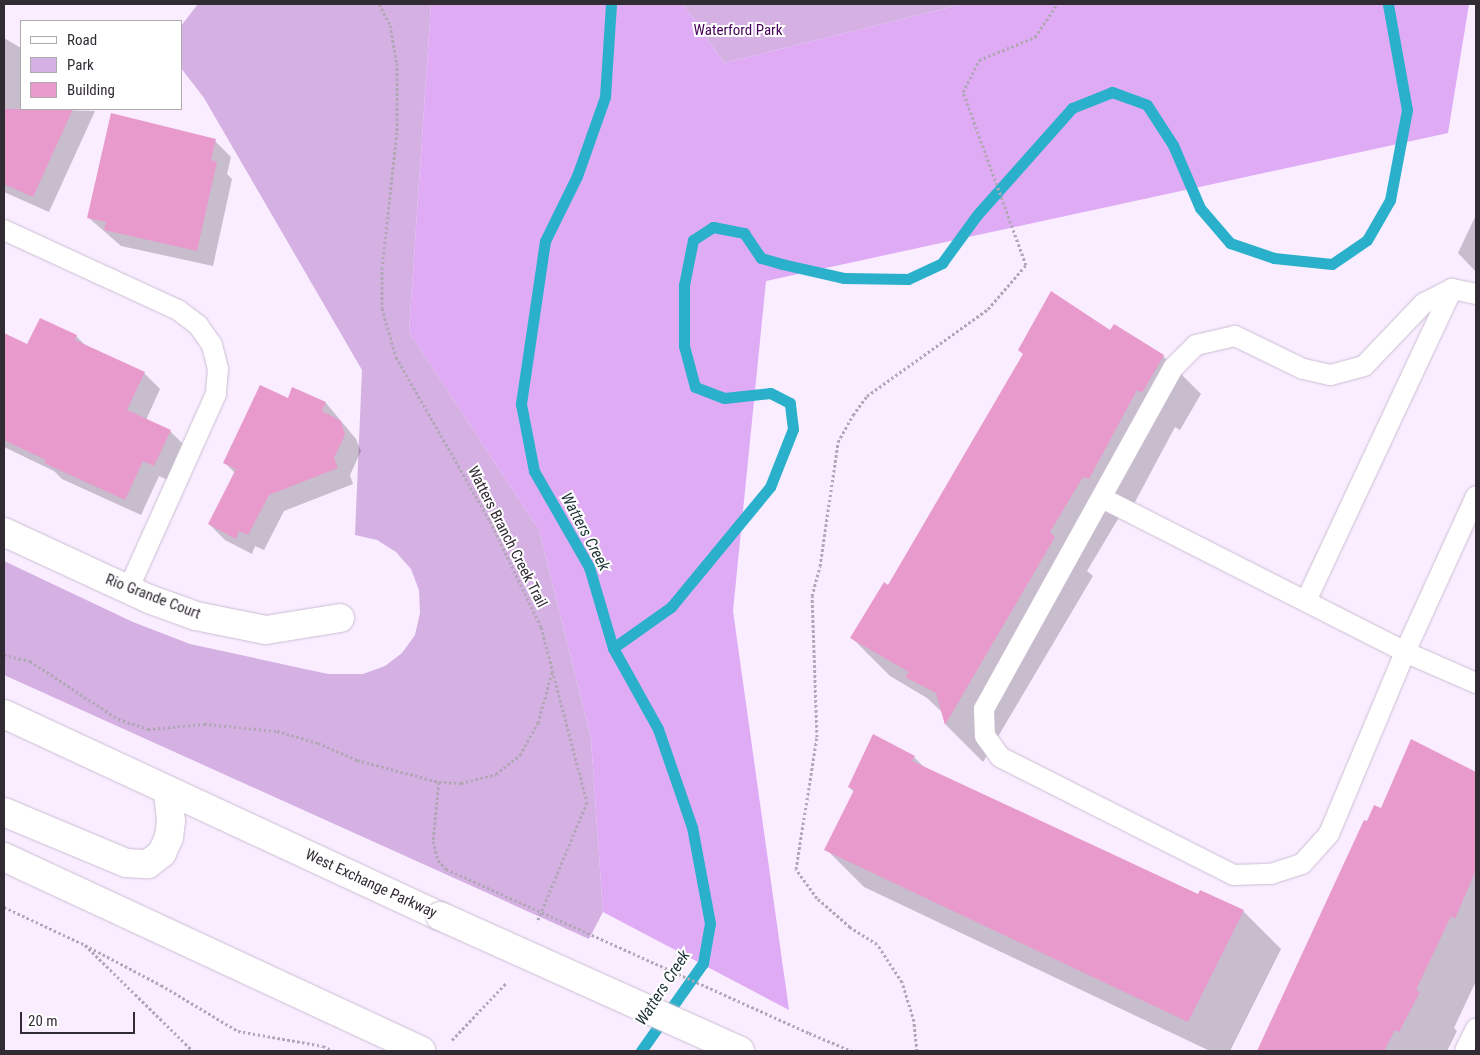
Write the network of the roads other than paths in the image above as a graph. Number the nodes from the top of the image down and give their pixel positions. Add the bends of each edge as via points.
1 (4, 230) edge
2 (1452, 288) junction
3 (1476, 294) edge
4 (1476, 496) edge
5 (1102, 498) junction
6 (4, 532) edge
7 (128, 590) junction
8 (1306, 601) junction
9 (340, 618) dead end
10 (1406, 652) junction
11 (1476, 683) edge
12 (4, 714) edge
13 (168, 790) junction
14 (4, 812) edge
15 (4, 857) edge
16 (1476, 1028) edge
17 (422, 1051) edge
18 (740, 1051) edge
19 (1465, 1051) edge

1 - 7 lane via 178,310 198,324 212,345 218,369 216,394
2 - 3 lane
2 - 5 lane via 1424,303 1364,366 1330,375 1302,369 1235,336 1196,345 1173,368
2 - 8 lane
4 - 10 lane
5 - 8 lane
5 - 10 lane via 984,709 985,736 1000,757 1216,867 1234,875 1271,874 1302,864 1329,834
6 - 7 main road, Rio Grande Court
7 - 9 main road, Rio Grande Court via 196,616 266,630
8 - 10 lane
10 - 11 lane
12 - 13 main road, West Exchange Parkway
13 - 14 main road via 169,837 162,853 148,864 126,863
13 - 18 main road, West Exchange Parkway, bridge
15 - 17 main road
16 - 19 lane

